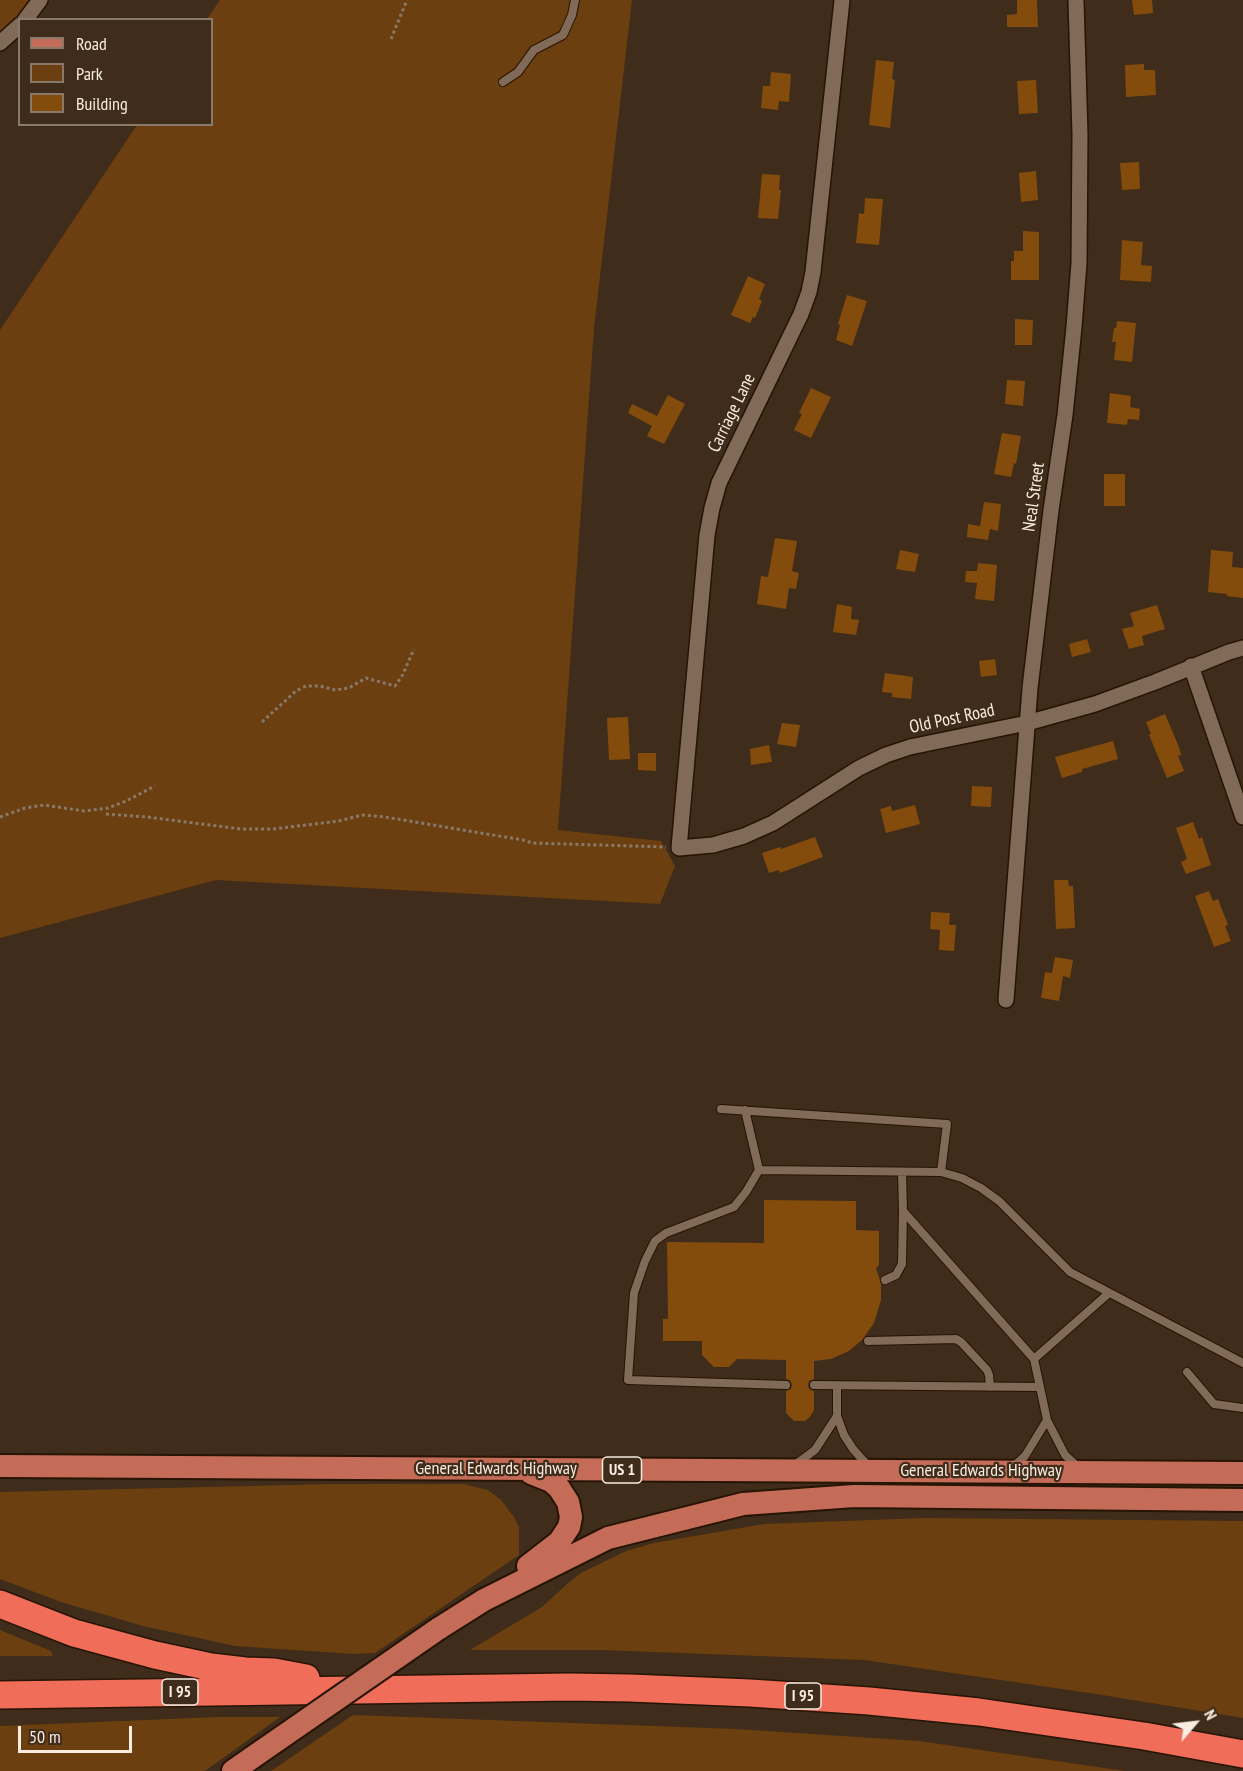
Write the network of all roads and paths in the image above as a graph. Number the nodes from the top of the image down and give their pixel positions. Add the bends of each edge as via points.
1 (40, 0) edge
2 (407, 0) edge
3 (575, 0) edge
4 (842, 0) edge
5 (1076, 0) edge
6 (26, 18) edge
7 (18, 27) edge
8 (391, 39) dead end
9 (0, 43) edge
10 (502, 82) dead end
11 (1243, 648) edge
12 (414, 649) dead end
13 (1191, 666) junction
14 (262, 722) dead end
15 (1027, 723) junction
16 (155, 786) dead end
17 (106, 814) dead end
18 (0, 816) edge
19 (1243, 817) edge
20 (680, 848) junction
21 (1006, 1000) dead end
22 (721, 1109) dead end
23 (745, 1110) junction
24 (759, 1170) junction
25 (902, 1172) junction
26 (941, 1172) junction
27 (903, 1211) junction
28 (885, 1280) dead end
29 (1109, 1293) junction
30 (868, 1341) dead end
31 (1034, 1359) junction
32 (1243, 1363) edge
33 (1187, 1372) dead end
34 (786, 1385) dead end
35 (814, 1385) dead end
36 (837, 1386) junction
37 (990, 1387) junction
38 (1040, 1387) junction
39 (1243, 1408) edge
40 (837, 1416) junction
41 (1047, 1420) junction
42 (0, 1466) edge
43 (514, 1469) junction
44 (872, 1470) junction
45 (1008, 1471) junction
46 (787, 1472) junction
47 (1082, 1472) junction
48 (1243, 1473) edge
49 (1243, 1500) edge
50 (484, 1600) junction
51 (0, 1604) edge
52 (360, 1689) junction
53 (0, 1695) edge
54 (1243, 1754) edge
55 (233, 1771) edge

1 - 6 street
2 - 8 path
3 - 10 lane via 563,36 534,50 518,72
4 - 20 street, Carriage Lane via 808,292 719,483 712,508
5 - 15 street, Neal Street via 1079,263 1065,415
7 - 9 street
11 - 13 street, Old Post Road
12 - 14 path via 395,686 366,678 342,689 306,686
13 - 15 street, Old Post Road via 1095,704
13 - 19 street
15 - 20 street, Old Post Road via 886,755 773,823 713,845
15 - 21 street, Neal Street
16 - 18 path via 108,808 84,811 44,805
17 - 20 path via 241,829 273,829 362,815 532,843
22 - 23 lane
23 - 24 lane
23 - 26 lane via 947,1124
24 - 25 lane
24 - 34 lane via 734,1207 655,1241 634,1293 628,1380
25 - 26 lane
25 - 27 lane
26 - 29 lane via 981,1188 1070,1272
27 - 28 lane via 902,1264 896,1275
27 - 31 lane
29 - 31 lane
29 - 32 lane
30 - 37 lane via 956,1339 987,1370
31 - 38 lane
33 - 39 lane via 1214,1404
35 - 36 lane
36 - 37 lane
36 - 40 lane
37 - 38 lane
38 - 41 lane
40 - 44 lane via 853,1449
40 - 46 lane via 815,1450
41 - 45 lane via 1025,1456
41 - 47 lane via 1065,1455
42 - 43 main road, General Edwards Highway / US 1
43 - 46 main road, General Edwards Highway / US 1
43 - 50 main road via 540,1476 559,1488 568,1502 570,1522 555,1546
44 - 45 main road, General Edwards Highway / US 1
44 - 46 main road, General Edwards Highway / US 1
45 - 47 main road, General Edwards Highway / US 1
47 - 48 main road, General Edwards Highway / US 1
49 - 50 main road, General Edwards Highway via 854,1496 743,1504 608,1538
50 - 55 main road, General Edwards Highway, bridge
51 - 52 highway via 74,1633 155,1655
52 - 53 highway, I 95
52 - 54 highway, I 95 via 630,1688 859,1700 1045,1720

